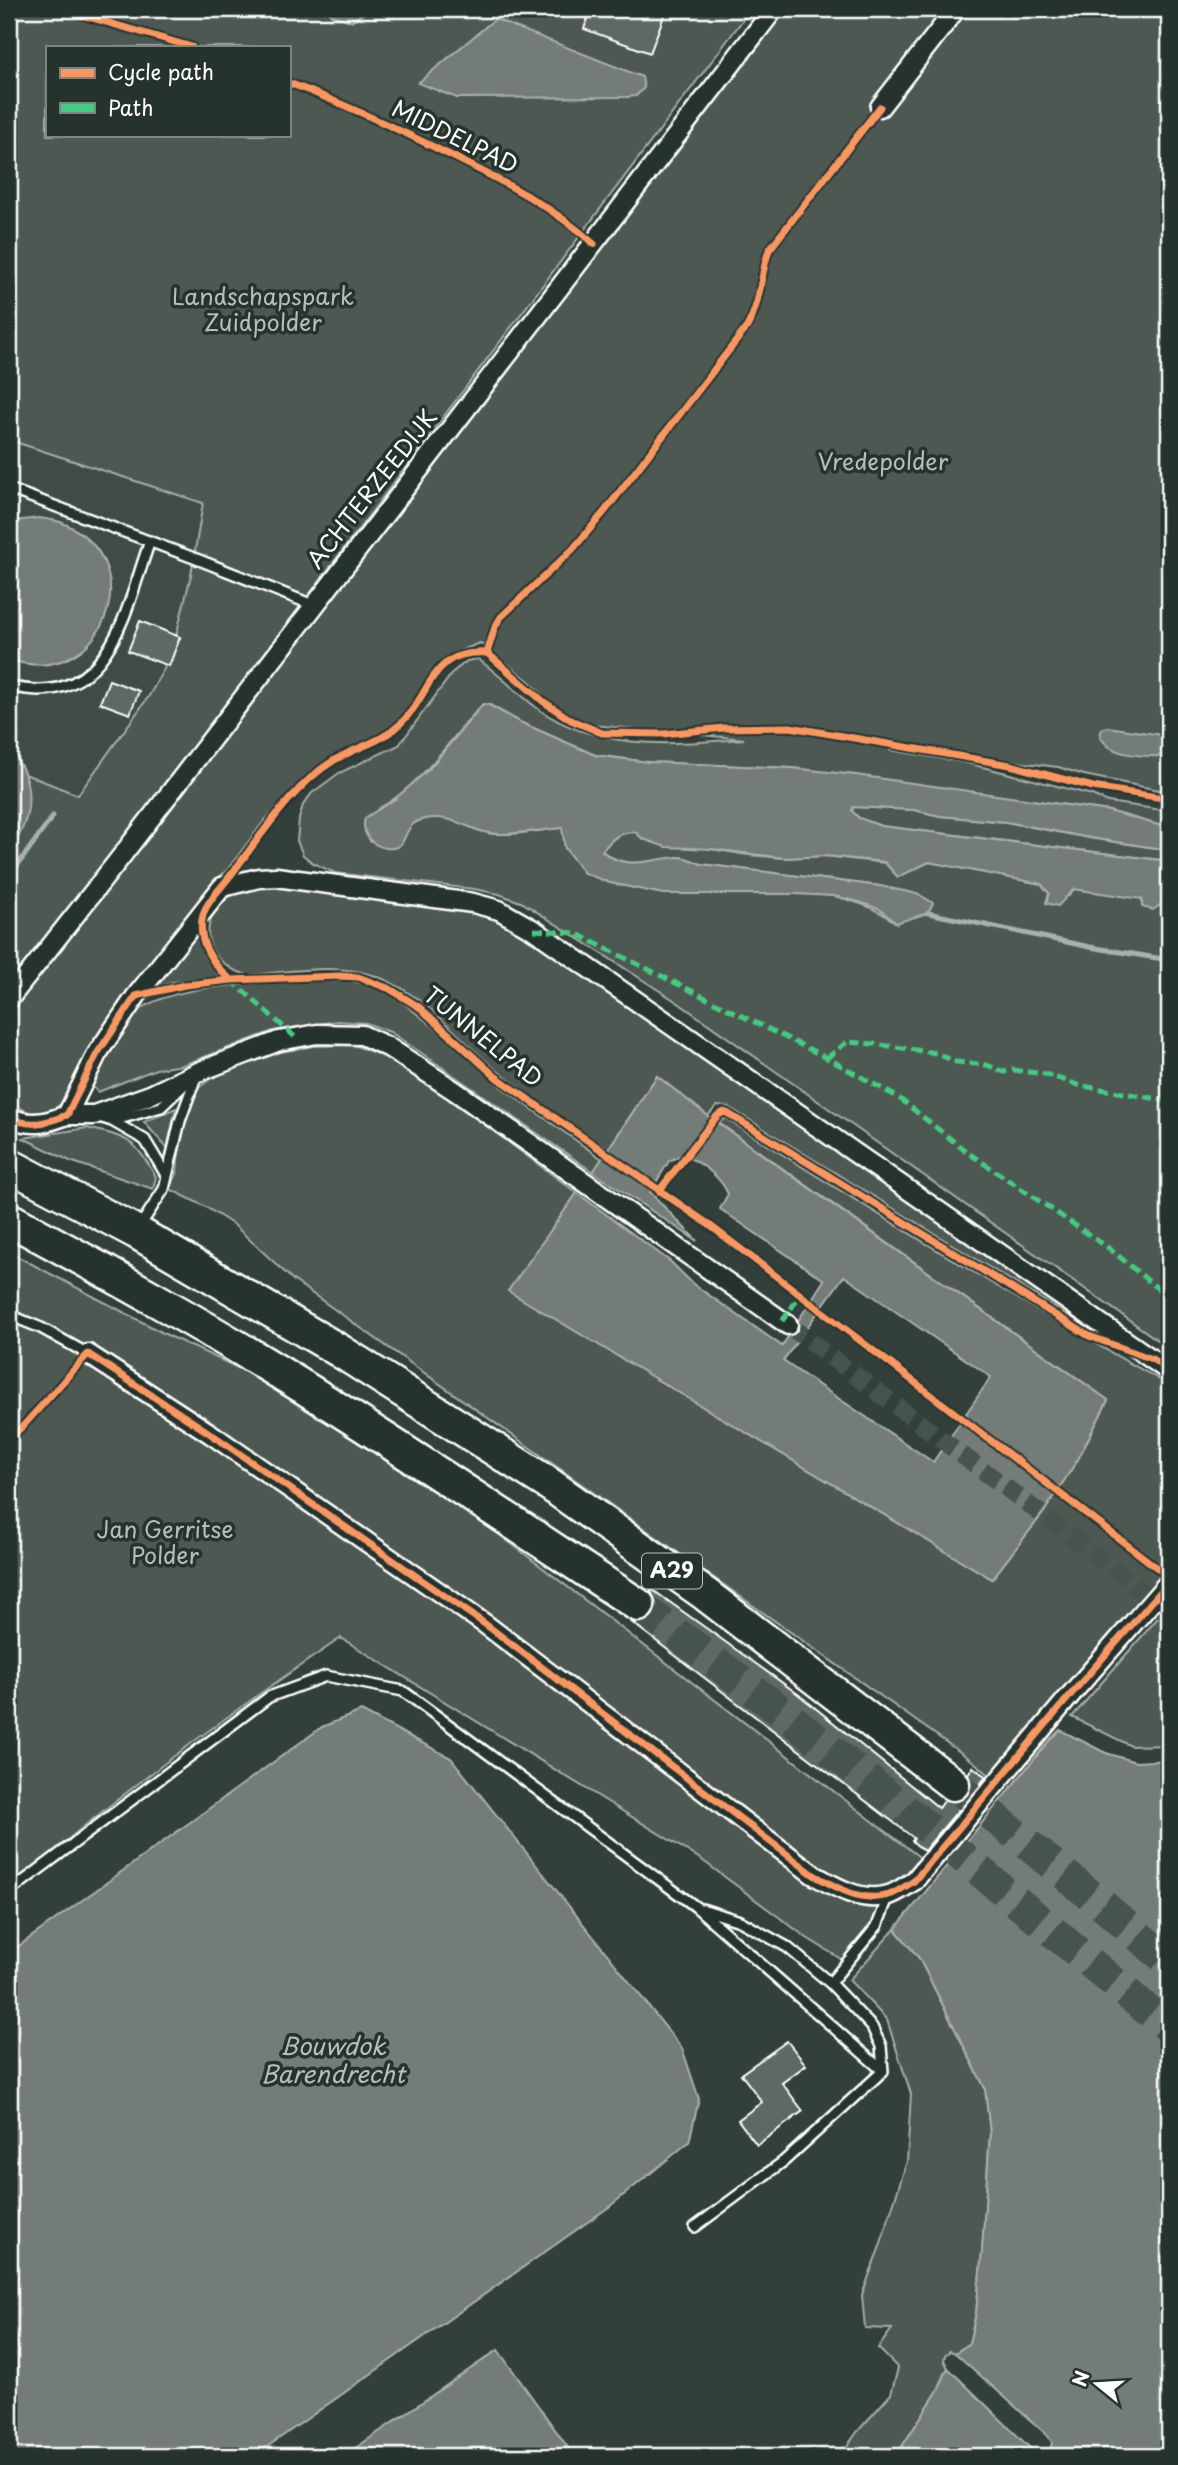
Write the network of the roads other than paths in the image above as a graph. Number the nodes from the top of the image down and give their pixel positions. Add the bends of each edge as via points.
1 (774, 9) edge
2 (956, 9) edge
3 (880, 107) dead end
4 (9, 489) edge
5 (150, 541) junction
6 (313, 605) junction
7 (9, 686) edge
8 (9, 999) edge
9 (198, 1072) junction
10 (67, 1115) junction
11 (94, 1115) junction
12 (9, 1117) edge
13 (112, 1121) junction
14 (9, 1165) edge
15 (166, 1175) junction
16 (22, 1230) edge
17 (136, 1232) junction
18 (9, 1314) edge
19 (788, 1325) tunnel mouth
20 (88, 1354) joint
21 (1169, 1371) edge
22 (1169, 1581) edge
23 (638, 1605) tunnel mouth
24 (953, 1784) tunnel mouth
25 (9, 1892) edge
26 (889, 1895) junction
27 (696, 1907) junction
28 (830, 1983) junction
29 (883, 2071) junction
30 (695, 2227) dead end

1 - 6 street, ACHTERZEEDIJK
2 - 3 street
4 - 5 lane
5 - 6 lane
5 - 7 lane via 117,633 99,664 53,690
6 - 8 street, ACHTERZEEDIJK
9 - 10 street via 153,1080
9 - 11 street
9 - 13 lane via 161,1107
9 - 15 lane
9 - 19 street via 295,1037 349,1034 375,1040
10 - 11 street
10 - 12 street via 35,1125
10 - 21 street via 97,1054 222,887 276,877 473,902 499,910 534,930
11 - 13 lane
13 - 15 lane via 145,1140
14 - 17 highway, A29
15 - 17 lane via 164,1189
16 - 23 highway, A29 via 293,1380
17 - 24 highway, A29 via 340,1351 549,1483 736,1617
18 - 20 lane
20 - 26 street via 485,1624 814,1875 852,1894
22 - 26 street via 914,1881
25 - 27 lane via 269,1697 326,1676 403,1691
26 - 28 lane via 877,1926
27 - 28 lane via 740,1920 787,1947
27 - 29 lane
28 - 29 lane via 872,2027 881,2046
29 - 30 lane via 784,2161

